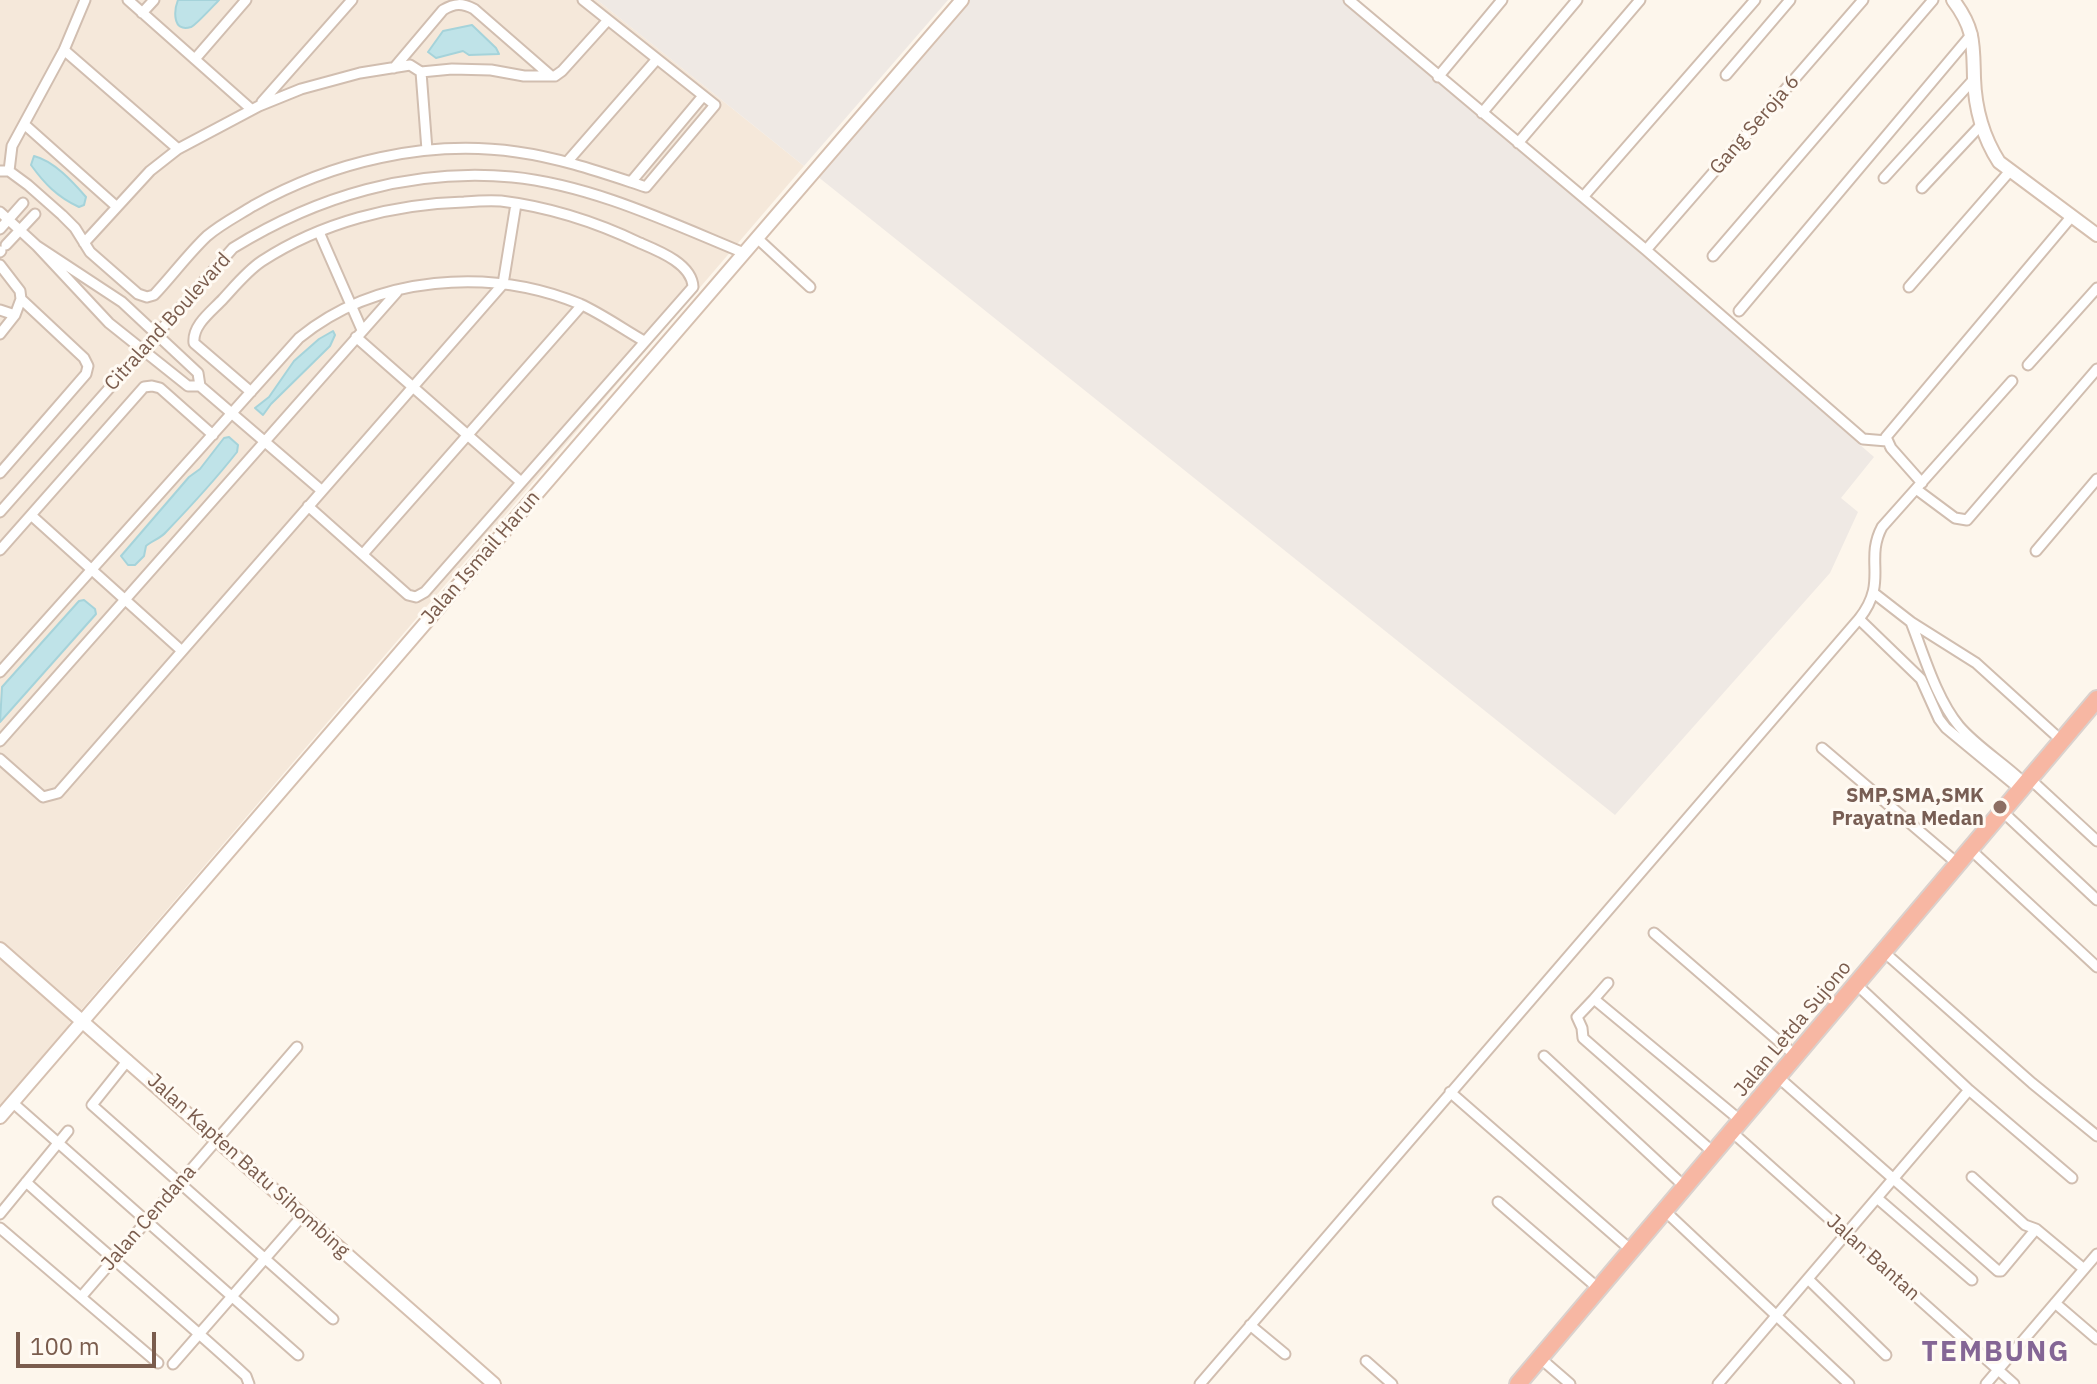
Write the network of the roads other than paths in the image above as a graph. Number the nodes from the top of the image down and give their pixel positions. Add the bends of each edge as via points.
1 (85, 0) edge
2 (128, 0) edge
3 (154, 0) edge
4 (246, 0) edge
5 (352, 0) edge
6 (583, 0) edge
7 (962, 0) edge
8 (1349, 0) edge
9 (1502, 0) edge
10 (1577, 0) edge
11 (1640, 0) edge
12 (1755, 0) edge
13 (1790, 0) edge
14 (1863, 0) edge
15 (1933, 0) edge
16 (1953, 0) edge
17 (472, 4) edge
18 (445, 5) edge
19 (142, 13) junction
20 (608, 20) junction
21 (1972, 34) junction
22 (64, 50) junction
23 (195, 59) junction
24 (657, 59) junction
25 (394, 68) junction
26 (421, 72) junction
27 (1726, 75) dead end
28 (551, 76) junction
29 (1438, 77) junction
30 (1974, 79) junction
31 (703, 96) junction
32 (255, 108) junction
33 (1482, 113) junction
34 (24, 124) junction
35 (1981, 125) junction
36 (1518, 143) junction
37 (178, 149) junction
38 (427, 150) junction
39 (567, 162) junction
40 (4, 171) edge
41 (2010, 171) junction
42 (1884, 178) dead end
43 (631, 182) junction
44 (1922, 188) dead end
45 (29, 197) junction
46 (1583, 197) junction
47 (516, 204) junction
48 (40, 207) junction
49 (117, 207) junction
50 (0, 212) edge
51 (2072, 216) junction
52 (9, 219) junction
53 (0, 229) edge
54 (20, 230) junction
55 (319, 232) junction
56 (2097, 235) edge
57 (757, 238) junction
58 (84, 243) junction
59 (37, 246) junction
60 (2, 250) edge
61 (1646, 250) junction
62 (744, 253) junction
63 (1713, 256) dead end
64 (0, 265) edge
65 (503, 284) junction
66 (810, 287) dead end
67 (1909, 287) dead end
68 (2097, 288) edge
69 (399, 289) junction
70 (21, 299) junction
71 (582, 305) junction
72 (351, 306) junction
73 (0, 310) edge
74 (1739, 311) dead end
75 (15, 315) junction
76 (0, 334) edge
77 (359, 334) junction
78 (155, 335) junction
79 (644, 341) junction
80 (143, 348) junction
81 (2028, 365) dead end
82 (2097, 369) edge
83 (2012, 381) dead end
84 (200, 386) junction
85 (413, 387) junction
86 (251, 392) junction
87 (232, 413) junction
88 (466, 434) junction
89 (213, 435) junction
90 (263, 440) junction
91 (1887, 441) junction
92 (0, 473) edge
93 (2097, 479) edge
94 (521, 482) junction
95 (1919, 486) junction
96 (321, 490) junction
97 (308, 506) junction
98 (0, 512) edge
99 (31, 515) junction
100 (0, 550) edge
101 (2036, 551) dead end
102 (363, 554) junction
103 (92, 570) junction
104 (1875, 594) junction
105 (124, 599) junction
106 (1859, 619) junction
107 (1911, 622) junction
108 (182, 651) junction
109 (0, 672) edge
110 (2097, 699) edge
111 (0, 741) edge
112 (2062, 741) junction
113 (1822, 748) dead end
114 (0, 759) edge
115 (2024, 783) junction
116 (2003, 812) junction
117 (2097, 841) edge
118 (1971, 850) junction
119 (1958, 864) junction
120 (2097, 900) edge
121 (1654, 933) dead end
122 (0, 949) edge
123 (1884, 952) junction
124 (2097, 967) edge
125 (1608, 983) dead end
126 (1857, 985) junction
127 (1594, 999) junction
128 (83, 1021) junction
129 (297, 1047) dead end
130 (1544, 1056) dead end
131 (1796, 1056) junction
132 (128, 1060) junction
133 (1778, 1077) junction
134 (1969, 1090) junction
135 (1450, 1092) junction
136 (12, 1102) junction
137 (0, 1117) edge
138 (1736, 1127) junction
139 (68, 1131) dead end
140 (2097, 1136) edge
141 (217, 1139) junction
142 (59, 1142) junction
143 (1714, 1153) junction
144 (1972, 1177) dead end
145 (2072, 1178) dead end
146 (1893, 1179) junction
147 (26, 1182) junction
148 (179, 1183) junction
149 (1685, 1187) junction
150 (1877, 1198) junction
151 (1498, 1202) dead end
152 (1665, 1211) junction
153 (0, 1214) edge
154 (303, 1215) junction
155 (147, 1220) junction
156 (0, 1228) edge
157 (2036, 1229) junction
158 (1845, 1234) junction
159 (1631, 1250) junction
160 (2097, 1254) edge
161 (265, 1259) junction
162 (112, 1260) junction
163 (2084, 1269) junction
164 (1808, 1279) junction
165 (1972, 1280) dead end
166 (1599, 1289) junction
167 (232, 1296) junction
168 (81, 1297) junction
169 (2055, 1303) junction
170 (1775, 1317) junction
171 (333, 1319) dead end
172 (1250, 1325) junction
173 (200, 1334) junction
174 (2097, 1339) edge
175 (1285, 1354) dead end
176 (298, 1355) dead end
177 (1886, 1355) dead end
178 (1540, 1358) junction
179 (1366, 1361) dead end
180 (158, 1363) dead end
181 (173, 1364) dead end
182 (1998, 1369) junction
183 (249, 1384) edge
184 (494, 1384) edge
185 (1200, 1384) edge
186 (1392, 1384) edge
187 (1518, 1384) edge
188 (1570, 1384) edge
189 (1718, 1384) edge
190 (1849, 1384) edge
191 (1986, 1384) edge
192 (2014, 1384) edge

1 - 22 street
2 - 19 street
3 - 19 street
4 - 23 street
5 - 32 street
6 - 20 street
7 - 57 street, Jalan Ismail Harun
8 - 29 street
9 - 29 street
10 - 33 street
11 - 36 street
12 - 46 street
13 - 27 street
14 - 61 street, Gang Seroja 6
15 - 63 street
16 - 21 street
17 - 18 street
17 - 28 street
18 - 25 street
19 - 23 street
20 - 24 street
20 - 28 street via 562,71
21 - 30 street
21 - 74 street
22 - 34 street
22 - 37 street
23 - 32 street
24 - 31 street
24 - 39 street
25 - 26 street via 410,65
25 - 32 street via 301,89
26 - 28 street via 491,70
26 - 38 street
29 - 33 street
30 - 35 street
30 - 42 street
31 - 43 street
31 - 43 street via 715,105 646,187
32 - 37 street
33 - 36 street
34 - 40 street
34 - 49 street
35 - 41 street via 1999,162
35 - 44 street
36 - 46 street
37 - 49 street
38 - 39 street via 515,151
38 - 58 street via 324,173 275,194 206,237 147,297
39 - 43 street
40 - 45 street
41 - 51 street
41 - 67 street
45 - 48 street
45 - 52 street
46 - 61 street
47 - 55 street via 433,203 384,210
47 - 65 street
47 - 79 street via 602,225 684,267 693,287
48 - 54 street
48 - 58 street via 75,228
49 - 58 street
50 - 52 street
51 - 56 street
51 - 91 street via 1894,426
52 - 53 street
52 - 54 street
54 - 59 street
54 - 60 street
55 - 72 street
55 - 86 street via 262,261 196,329 194,343
57 - 62 street, Jalan Ismail Harun
57 - 66 street
59 - 78 street via 122,302
59 - 80 street via 109,323
61 - 91 street via 1863,439
62 - 78 street, Citraland Boulevard via 570,189 514,177 404,180 311,206 233,248
62 - 128 street, Jalan Ismail Harun
64 - 70 street
65 - 69 street via 436,283
65 - 71 street
65 - 85 street
68 - 81 street
69 - 72 street
69 - 77 street
70 - 75 street
70 - 92 street via 88,366
71 - 79 street
71 - 88 street
72 - 77 street
72 - 86 street via 299,338
73 - 75 street
75 - 76 street
77 - 85 street
77 - 90 street
78 - 80 street, Citraland Boulevard
78 - 84 street via 198,373
79 - 94 street
80 - 84 street via 188,386
80 - 98 street, Citraland Boulevard
82 - 95 street via 1967,520 1955,518
83 - 95 street
84 - 87 street
85 - 88 street
85 - 96 street
86 - 87 street
87 - 89 street
87 - 90 street
88 - 94 street
88 - 102 street
89 - 99 street via 160,388 144,387
89 - 103 street
90 - 96 street
90 - 105 street
91 - 95 street
93 - 101 street
94 - 102 street via 416,597
95 - 104 street via 1879,532
96 - 97 street
97 - 102 street
97 - 108 street
99 - 100 street
99 - 103 street
103 - 105 street
103 - 109 street
104 - 106 street
104 - 107 street
105 - 108 street
105 - 111 street
106 - 115 street via 1921,679 1946,728
106 - 135 street
107 - 112 street via 1976,663
107 - 115 street via 1953,717
108 - 114 street via 58,793 43,797
110 - 112 highway, Jalan Letda Sujono
112 - 115 highway, Jalan Letda Sujono
113 - 119 street
115 - 116 highway, Jalan Letda Sujono
115 - 117 street
116 - 118 highway, Jalan Letda Sujono
116 - 120 street
118 - 119 highway, Jalan Letda Sujono
118 - 124 street
119 - 123 highway, Jalan Letda Sujono
121 - 131 street
122 - 128 street, Jalan Kapten Batu Sihombing
123 - 126 highway, Jalan Letda Sujono
123 - 140 street
125 - 127 street
126 - 131 highway, Jalan Letda Sujono
126 - 134 street
127 - 138 street, Jalan Bantan
127 - 143 street via 1577,1017 1583,1038
128 - 132 street, Jalan Kapten Batu Sihombing
128 - 136 street, Jalan Ismail Harun
129 - 141 street, Jalan Cendana
130 - 149 street
131 - 133 highway, Jalan Letda Sujono
132 - 141 street, Jalan Kapten Batu Sihombing
132 - 148 street via 92,1105
133 - 138 highway, Jalan Letda Sujono
133 - 146 street
134 - 145 street
134 - 146 street
135 - 159 street
135 - 172 street
136 - 137 street, Jalan Ismail Harun
136 - 142 street
138 - 143 highway, Jalan Letda Sujono
138 - 158 street, Jalan Bantan
139 - 142 street
141 - 148 street, Jalan Cendana
141 - 154 street, Jalan Kapten Batu Sihombing
142 - 147 street
142 - 155 street
143 - 149 highway, Jalan Letda Sujono
144 - 157 street
146 - 150 street
146 - 157 street via 1999,1272
147 - 153 street
147 - 162 street
148 - 155 street, Jalan Cendana
148 - 161 street
149 - 152 highway, Jalan Letda Sujono
150 - 158 street
150 - 165 street
151 - 166 street
152 - 159 highway, Jalan Letda Sujono
152 - 170 street
154 - 161 street
154 - 184 street, Jalan Kapten Batu Sihombing
155 - 162 street, Jalan Cendana
155 - 167 street
156 - 168 street
157 - 163 street
158 - 164 street
158 - 182 street, Jalan Bantan
159 - 166 highway, Jalan Letda Sujono
160 - 163 street
161 - 167 street
161 - 171 street
162 - 168 street, Jalan Cendana
162 - 173 street
163 - 169 street
164 - 170 street
164 - 177 street
166 - 178 highway, Jalan Letda Sujono
167 - 173 street
167 - 176 street
168 - 180 street
169 - 174 street
169 - 182 street
170 - 189 street
170 - 190 street
172 - 175 street
172 - 185 street
173 - 181 street
173 - 183 street
178 - 187 highway, Jalan Letda Sujono
178 - 188 street
179 - 186 street
182 - 191 street
182 - 192 street, Jalan Bantan

